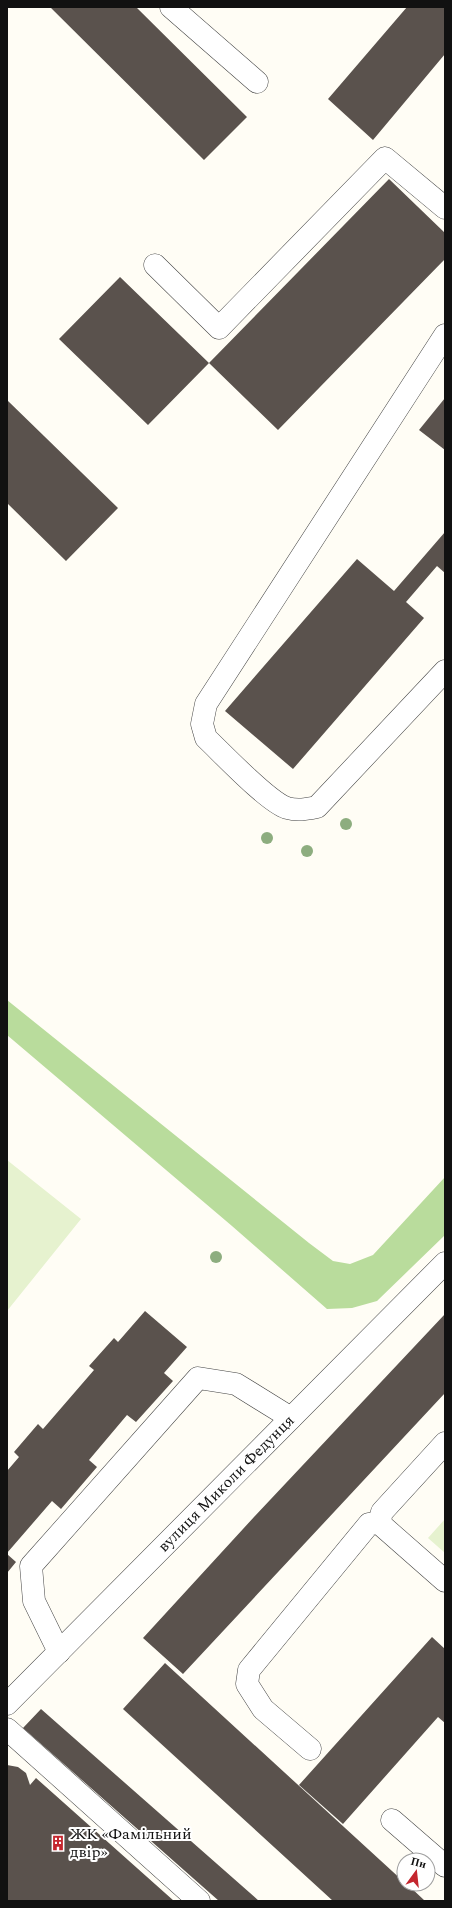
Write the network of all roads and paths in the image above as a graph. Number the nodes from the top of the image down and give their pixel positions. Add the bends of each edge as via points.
1 (175, 8) edge
2 (257, 82) dead end
3 (445, 208) edge
4 (155, 265) dead end
5 (445, 335) edge
6 (445, 671) edge
7 (445, 1263) edge
8 (291, 1418) junction
9 (445, 1443) edge
10 (377, 1520) junction
11 (445, 1581) edge
12 (59, 1652) junction
13 (7, 1704) edge
14 (7, 1729) edge
15 (310, 1749) dead end
16 (392, 1820) dead end
17 (445, 1866) edge
18 (199, 1901) edge

1 - 2 street
3 - 4 street via 385,158 219,328
5 - 6 street via 206,704 202,724 206,738 272,800 286,808 300,810 318,807
7 - 8 street, вулиця Миколи Федунця
8 - 12 street, вулиця Миколи Федунця
8 - 12 street via 236,1384 198,1378 31,1566 34,1602
9 - 10 street
10 - 11 street
10 - 15 street via 249,1670 247,1684 263,1709
12 - 13 street, вулиця Миколи Федунця
14 - 18 street
16 - 17 street

